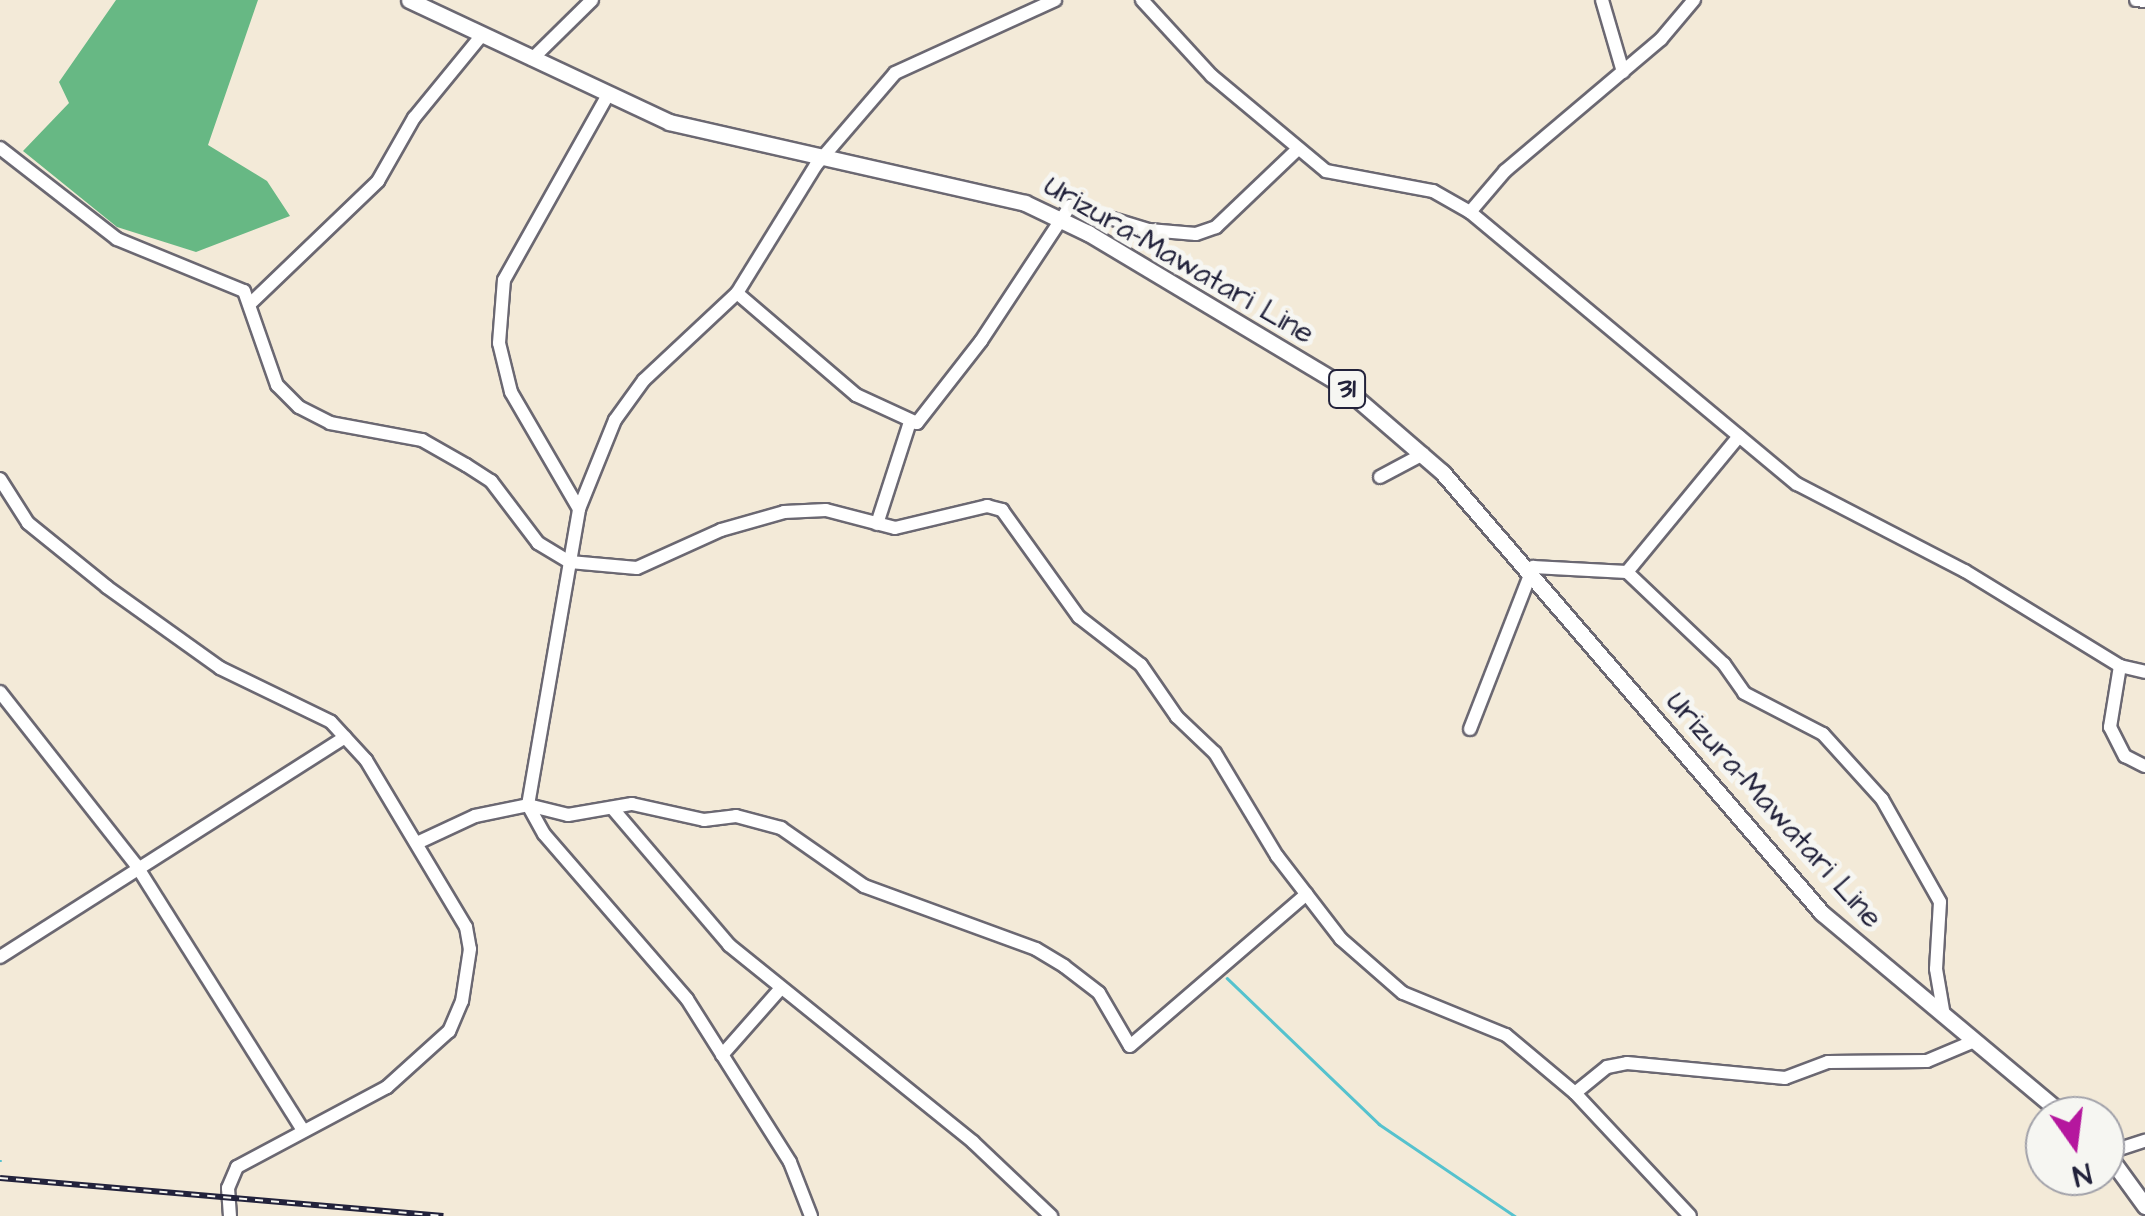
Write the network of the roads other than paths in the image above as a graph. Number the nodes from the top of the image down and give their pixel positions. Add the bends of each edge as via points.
1 (409, 0) edge
2 (592, 0) edge
3 (1055, 0) edge
4 (1142, 0) edge
5 (1602, 0) edge
6 (1694, 0) edge
7 (2136, 0) edge
8 (2145, 1) edge
9 (482, 35) junction
10 (532, 58) junction
11 (1624, 72) junction
12 (608, 95) junction
13 (0, 148) edge
14 (1298, 149) junction
15 (822, 159) junction
16 (1470, 212) junction
17 (1062, 219) junction
18 (736, 293) junction
19 (252, 302) junction
20 (910, 422) junction
21 (1739, 436) junction
22 (1423, 454) junction
23 (1380, 477) dead end
24 (0, 479) edge
25 (578, 508) junction
26 (876, 524) junction
27 (570, 562) junction
28 (1627, 572) junction
29 (1530, 574) junction
30 (2120, 666) junction
31 (2145, 672) edge
32 (0, 692) edge
33 (1470, 729) dead end
34 (345, 737) junction
35 (2145, 766) edge
36 (528, 804) junction
37 (613, 809) junction
38 (417, 842) junction
39 (136, 865) junction
40 (1307, 894) junction
41 (0, 957) edge
42 (781, 988) junction
43 (1944, 1019) junction
44 (1972, 1042) junction
45 (722, 1056) junction
46 (1576, 1093) junction
47 (2040, 1096) edge
48 (303, 1130) junction
49 (2125, 1178) edge
50 (2145, 1206) edge
51 (230, 1216) edge
52 (811, 1216) edge
53 (1051, 1216) edge
54 (1690, 1216) edge

1 - 9 main road, Urizura-Mawatari Line / 31
2 - 10 street
3 - 15 street via 1002,29 913,60
4 - 14 street via 1202,66
5 - 11 street
6 - 11 street
7 - 8 street
9 - 10 main road, Urizura-Mawatari Line / 31
9 - 19 street via 414,118 378,181
10 - 12 main road, Urizura-Mawatari Line / 31
11 - 16 street via 1505,172
12 - 15 main road, Urizura-Mawatari Line / 31 via 719,138
12 - 25 street via 504,280 498,342 511,392
13 - 19 street via 117,239 218,276
14 - 16 street via 1326,171 1433,191
14 - 17 street via 1216,227 1196,234 1149,230 1070,206
15 - 17 main road, Urizura-Mawatari Line / 31 via 978,188
15 - 18 street
16 - 21 street
17 - 20 street via 926,416
17 - 22 main road, Urizura-Mawatari Line / 31 via 1340,384
18 - 20 street via 856,396
18 - 25 street via 644,380 615,420
19 - 27 street via 277,386 299,408 330,422 422,440 466,465 490,481 538,542
20 - 26 street
21 - 28 street
21 - 30 street via 1796,484 1965,571
22 - 23 street
22 - 29 main road, Urizura-Mawatari Line / 31
24 - 34 street via 28,522 65,556 220,668 322,716
25 - 27 street
26 - 27 street via 826,510 784,512 721,530 637,568
26 - 40 street via 916,527 987,506 1012,518 1079,617 1141,666 1214,754
27 - 36 street
28 - 29 street via 1541,566
28 - 43 street via 1724,664 1744,693 1823,734 1882,799 1940,902 1936,969
29 - 33 street
29 - 43 main road, Urizura-Mawatari Line / 31 via 1822,913
30 - 31 street
30 - 35 street via 2110,727 2126,756
32 - 39 street
34 - 38 street
34 - 39 street
36 - 37 street via 568,815
36 - 38 street via 475,816
36 - 45 street via 544,834 687,1000
37 - 40 street via 632,804 781,828 864,886 1064,966 1099,994 1130,1046
37 - 42 street via 684,899
38 - 48 street via 466,927 470,949 462,1001 428,1056 387,1087
39 - 41 street
39 - 48 street
40 - 46 street via 1342,938 1403,993 1506,1035
42 - 45 street
42 - 53 street via 973,1142
43 - 44 main road, Urizura-Mawatari Line / 31
44 - 46 street via 1927,1061 1828,1062 1784,1078 1626,1063 1606,1067
44 - 47 main road, Urizura-Mawatari Line / 31
45 - 52 street via 790,1162
46 - 54 street
48 - 51 street via 237,1166 228,1188
49 - 50 main road

